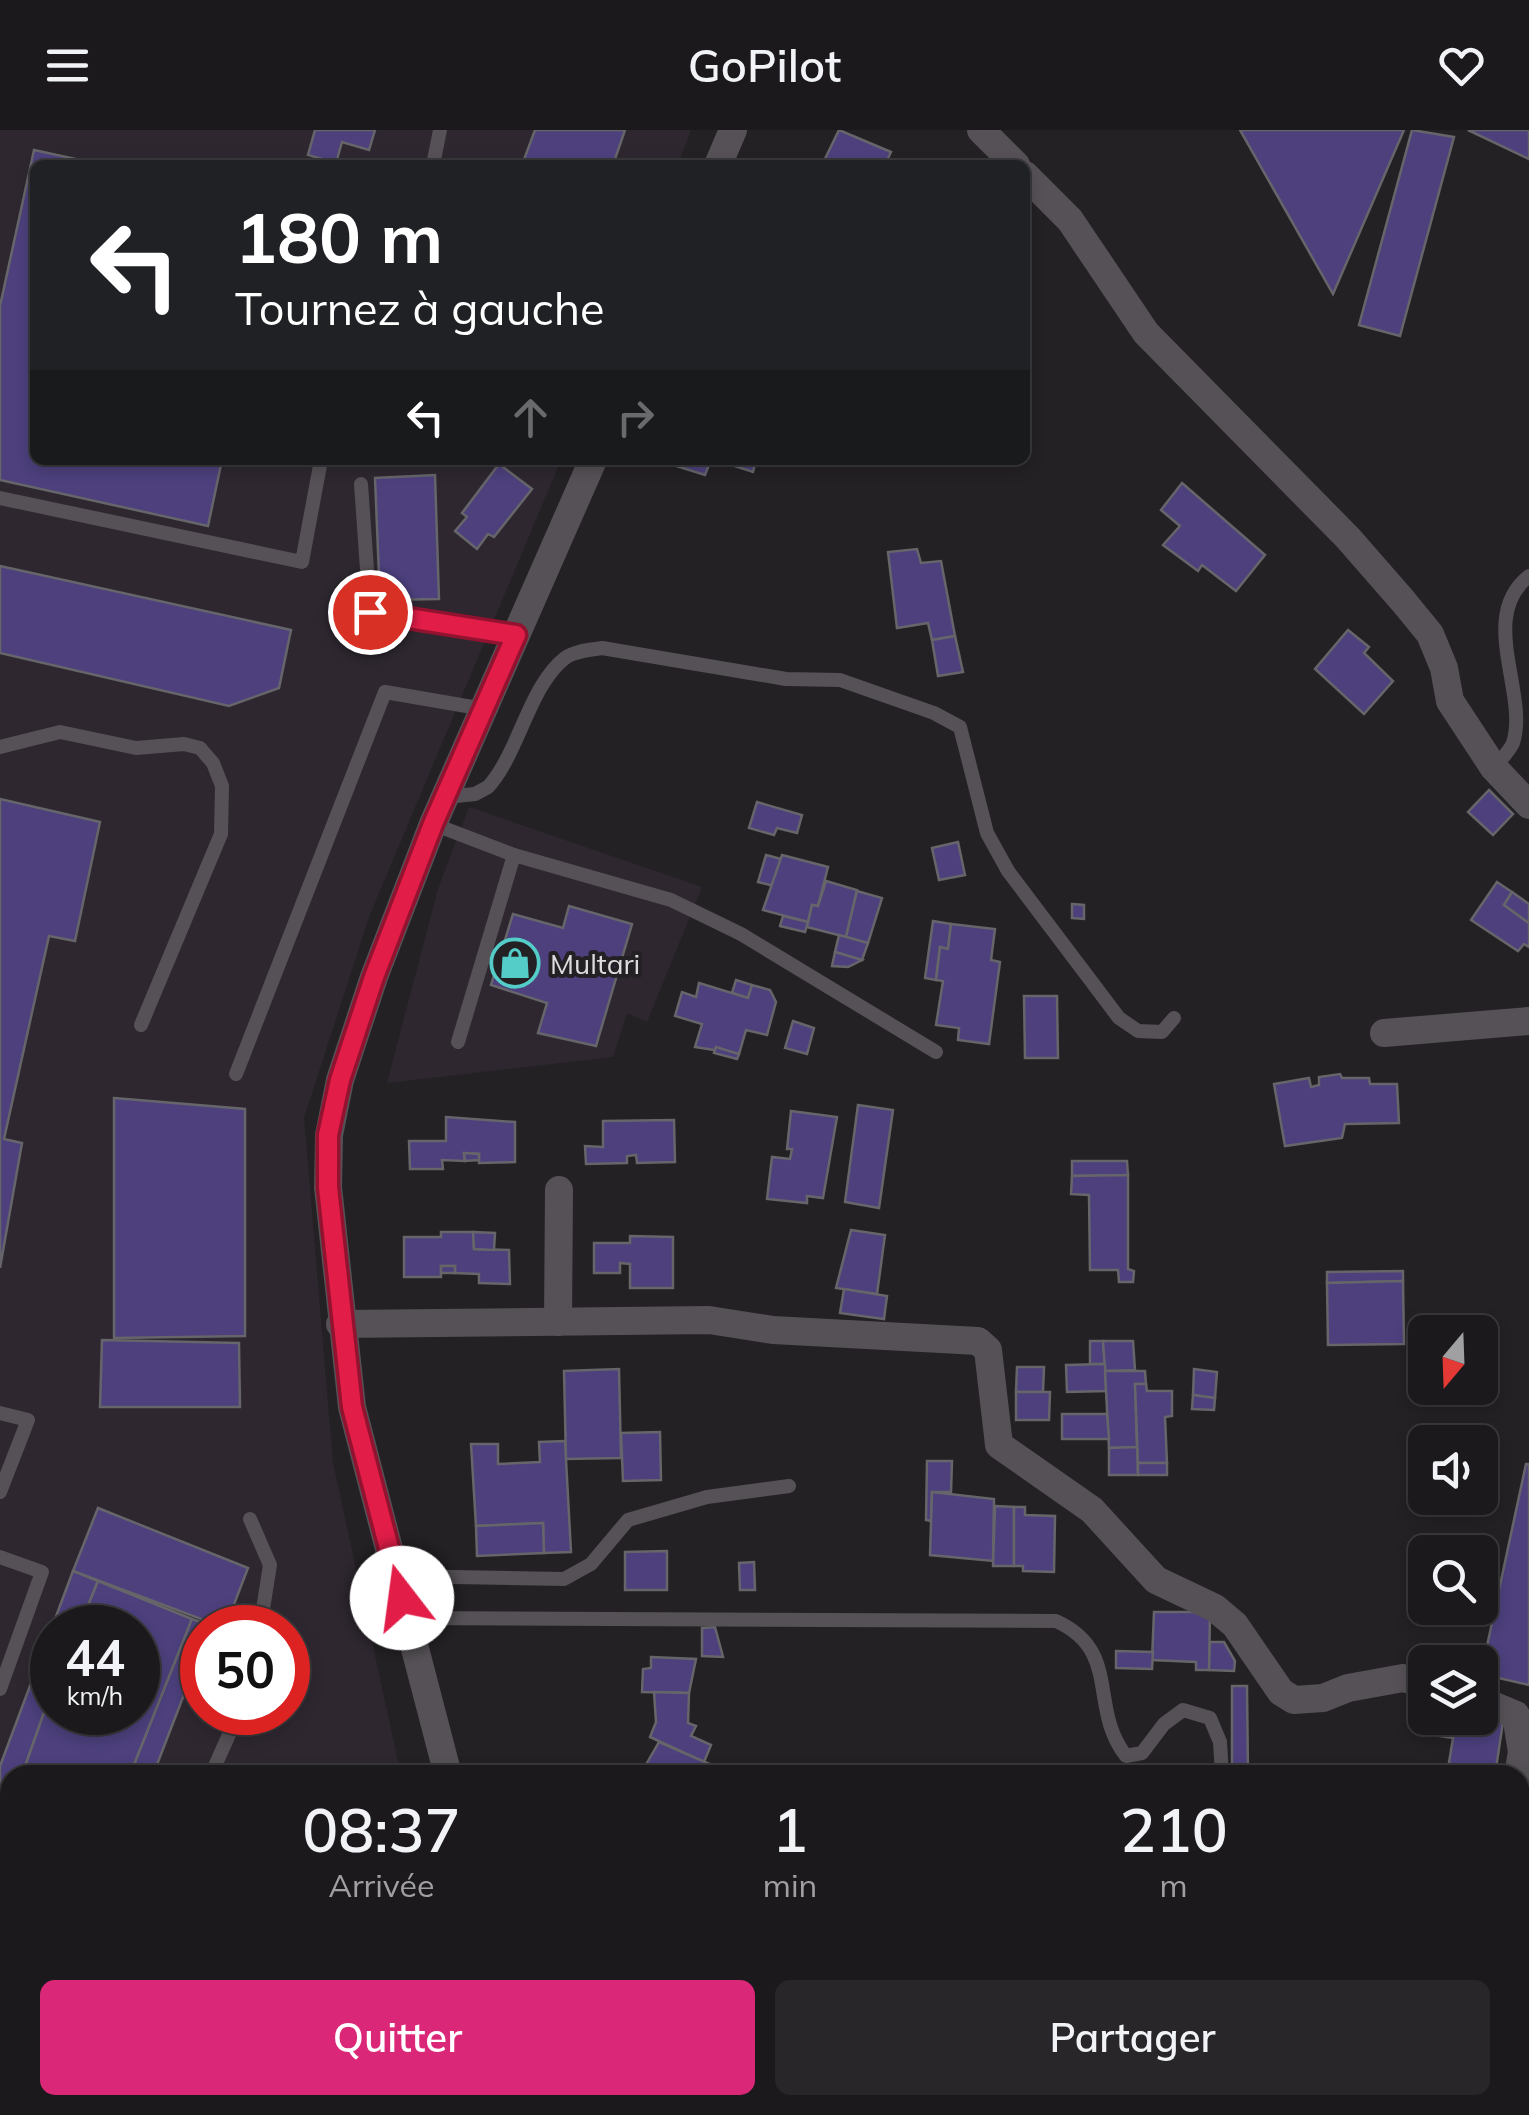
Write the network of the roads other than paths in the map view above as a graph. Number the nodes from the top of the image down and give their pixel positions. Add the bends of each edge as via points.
1 (440, 130) edge
2 (733, 130) edge
3 (981, 130) edge
4 (434, 160) edge
5 (720, 160) edge
6 (1011, 160) edge
7 (1030, 179) edge
8 (320, 465) edge
9 (591, 465) edge
10 (361, 484) dead end
11 (0, 498) edge
12 (1529, 576) edge
13 (516, 635) junction
14 (484, 709) junction
15 (0, 747) edge
16 (1494, 768) junction
17 (445, 797) junction
18 (1529, 806) edge
19 (433, 824) junction
20 (514, 855) junction
21 (1174, 1018) dead end
22 (1529, 1021) edge
23 (141, 1026) dead end
24 (1384, 1033) dead end
25 (458, 1042) dead end
26 (936, 1052) dead end
27 (236, 1074) dead end
28 (558, 1190) dead end
29 (558, 1322) junction
30 (340, 1324) junction
31 (0, 1413) edge
32 (789, 1486) dead end
33 (0, 1492) edge
34 (250, 1518) dead end
35 (0, 1557) edge
36 (396, 1576) junction
37 (264, 1605) edge
38 (408, 1618) junction
39 (1408, 1679) edge
40 (0, 1689) edge
41 (1498, 1708) edge
42 (229, 1735) edge
43 (215, 1765) edge
44 (445, 1765) edge
45 (1221, 1765) edge
46 (1520, 1765) edge

1 - 4 lane
2 - 5 street
3 - 6 street
7 - 16 street via 1070,220 1146,334 1348,538 1430,634 1450,702
8 - 11 lane via 302,562
9 - 13 street
10 - 13 lane via 370,612
12 - 16 lane via 1510,610 1505,650 1517,722 1512,745
13 - 14 street
14 - 17 street
14 - 27 lane via 385,692
15 - 23 lane via 60,732 136,748 184,744 200,748 213,763 222,786 221,834
16 - 18 street
17 - 19 street
17 - 21 lane via 488,788 552,672 566,656 585,650 863,686 960,727 987,833 1026,897 1119,1018 1138,1031 1162,1032
19 - 20 lane
19 - 30 street via 368,994 328,1135
20 - 25 lane
20 - 26 lane via 671,900 741,934
22 - 24 street
28 - 29 street
29 - 30 street
29 - 39 street via 709,1320 773,1330 978,1340 988,1350 1000,1445 1092,1510 1156,1580 1215,1608 1281,1692 1308,1701
30 - 36 street via 352,1407
31 - 33 lane via 28,1420
32 - 36 lane via 707,1498 628,1520 591,1564 564,1579
34 - 37 lane via 270,1565
35 - 40 lane via 42,1572
36 - 38 street
38 - 44 street
38 - 45 lane via 1056,1621 1079,1631 1094,1648 1112,1738 1126,1756 1142,1753 1183,1710 1210,1718
41 - 46 street via 1516,1715
42 - 43 lane

